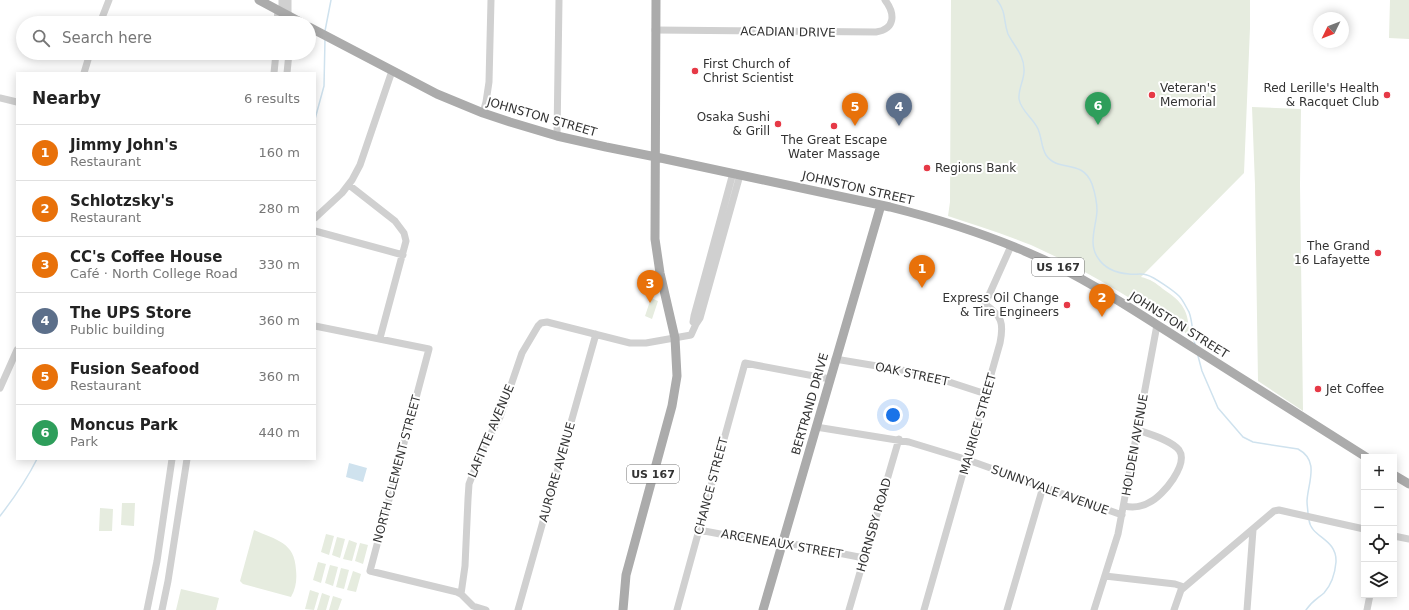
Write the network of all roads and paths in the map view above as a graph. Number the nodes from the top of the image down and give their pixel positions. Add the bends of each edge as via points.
1 (109, 0) edge
2 (259, 0) edge
3 (282, 0) edge
4 (288, 0) edge
5 (491, 0) edge
6 (559, 0) edge
7 (656, 0) edge
8 (885, 0) edge
9 (284, 15) edge
10 (103, 16) edge
11 (316, 30) edge
12 (655, 30) junction
13 (88, 60) edge
14 (275, 60) edge
15 (288, 60) edge
16 (392, 71) junction
17 (84, 72) edge
18 (274, 72) edge
19 (287, 72) edge
20 (0, 98) edge
21 (16, 102) edge
22 (483, 113) junction
23 (558, 136) junction
24 (656, 156) junction
25 (736, 174) junction
26 (349, 185) junction
27 (881, 205) junction
28 (316, 217) edge
29 (316, 231) edge
30 (1011, 246) junction
31 (403, 255) junction
32 (1157, 325) junction
33 (316, 326) edge
34 (596, 334) junction
35 (380, 338) junction
36 (676, 338) junction
37 (16, 352) edge
38 (835, 360) junction
39 (830, 379) junction
40 (0, 388) edge
41 (986, 394) junction
42 (816, 427) junction
43 (1138, 430) junction
44 (899, 439) junction
45 (1361, 454) edge
46 (172, 460) edge
47 (187, 460) edge
48 (968, 460) junction
49 (1397, 477) edge
50 (1409, 484) edge
51 (1043, 487) junction
52 (1124, 506) junction
53 (1122, 515) junction
54 (1361, 528) edge
55 (699, 530) junction
56 (1253, 530) junction
57 (1397, 537) edge
58 (1409, 539) edge
59 (782, 542) junction
60 (864, 558) junction
61 (1105, 576) junction
62 (1184, 587) junction
63 (461, 594) junction
64 (1369, 598) edge
65 (147, 610) edge
66 (162, 610) edge
67 (486, 610) edge
68 (518, 610) edge
69 (623, 610) edge
70 (677, 610) edge
71 (763, 610) edge
72 (849, 610) edge
73 (924, 610) edge
74 (1006, 610) edge
75 (1094, 610) edge
76 (1174, 610) edge
77 (1247, 610) edge
78 (1367, 610) edge

1 - 10 street
2 - 9 main road
3 - 9 street
4 - 9 street
5 - 22 street via 489,82
6 - 23 street
7 - 12 main road
8 - 12 street, ACADIAN DRIVE via 891,8 892,20 886,29 876,32
11 - 16 main road, JOHNSTON STREET
12 - 24 main road
13 - 17 street
14 - 18 street
15 - 19 street
16 - 22 main road, JOHNSTON STREET via 437,94
16 - 26 street via 360,165
20 - 21 street
22 - 23 main road, JOHNSTON STREET
23 - 24 main road, JOHNSTON STREET
24 - 25 main road, JOHNSTON STREET / US 167
24 - 36 main road, US 167 via 657,257
25 - 27 main road, JOHNSTON STREET / US 167
25 - 36 street via 709,272 700,318 691,335
26 - 28 street
26 - 31 street via 395,221 404,233 406,241
27 - 30 main road, JOHNSTON STREET / US 167 via 963,228
27 - 38 main road, BERTRAND DRIVE
29 - 31 street
30 - 32 main road, JOHNSTON STREET / US 167 via 1065,271
30 - 41 street, MAURICE STREET via 985,304 998,315 1003,330
31 - 35 street
32 - 43 street, HOLDEN AVENUE
32 - 45 main road, JOHNSTON STREET / US 167
33 - 35 street
34 - 36 street via 636,344
34 - 63 street, LAFITTE AVENUE via 547,322 541,323 529,340 500,417 483,448 469,484
34 - 68 street, AURORE AVENUE
35 - 63 street, NORTH CLEMENT STREET via 429,348 370,571
36 - 69 main road, US 167 via 677,364 672,406 630,558 624,585
37 - 40 street
38 - 39 main road, BERTRAND DRIVE
38 - 41 street, OAK STREET via 919,373
39 - 42 main road, BERTRAND DRIVE
39 - 55 street, CHANCE STREET via 745,363
41 - 48 street, MAURICE STREET
42 - 44 street, SUNNYVALE AVENUE
42 - 59 main road, BERTRAND DRIVE
43 - 52 street, HOLDEN AVENUE
43 - 52 street via 1174,446 1181,455 1181,463 1173,479 1154,500 1137,507
44 - 48 street, SUNNYVALE AVENUE
44 - 60 street, HORNSBY ROAD
46 - 65 street
47 - 66 street
48 - 51 street, SUNNYVALE AVENUE
48 - 73 street, MAURICE STREET
49 - 50 main road
51 - 53 street, SUNNYVALE AVENUE
51 - 74 street
52 - 53 street, HOLDEN AVENUE
53 - 61 street, HOLDEN AVENUE
54 - 56 street via 1279,510 1274,511
55 - 59 street, ARCENEAUX STREET
55 - 70 street, CHANCE STREET
56 - 62 street
56 - 77 street
57 - 58 street
59 - 60 street, ARCENEAUX STREET
59 - 71 main road, BERTRAND DRIVE
60 - 72 street, HORNSBY ROAD
61 - 62 street
61 - 75 street, HOLDEN AVENUE
62 - 76 street
63 - 67 street via 473,606
64 - 78 street

